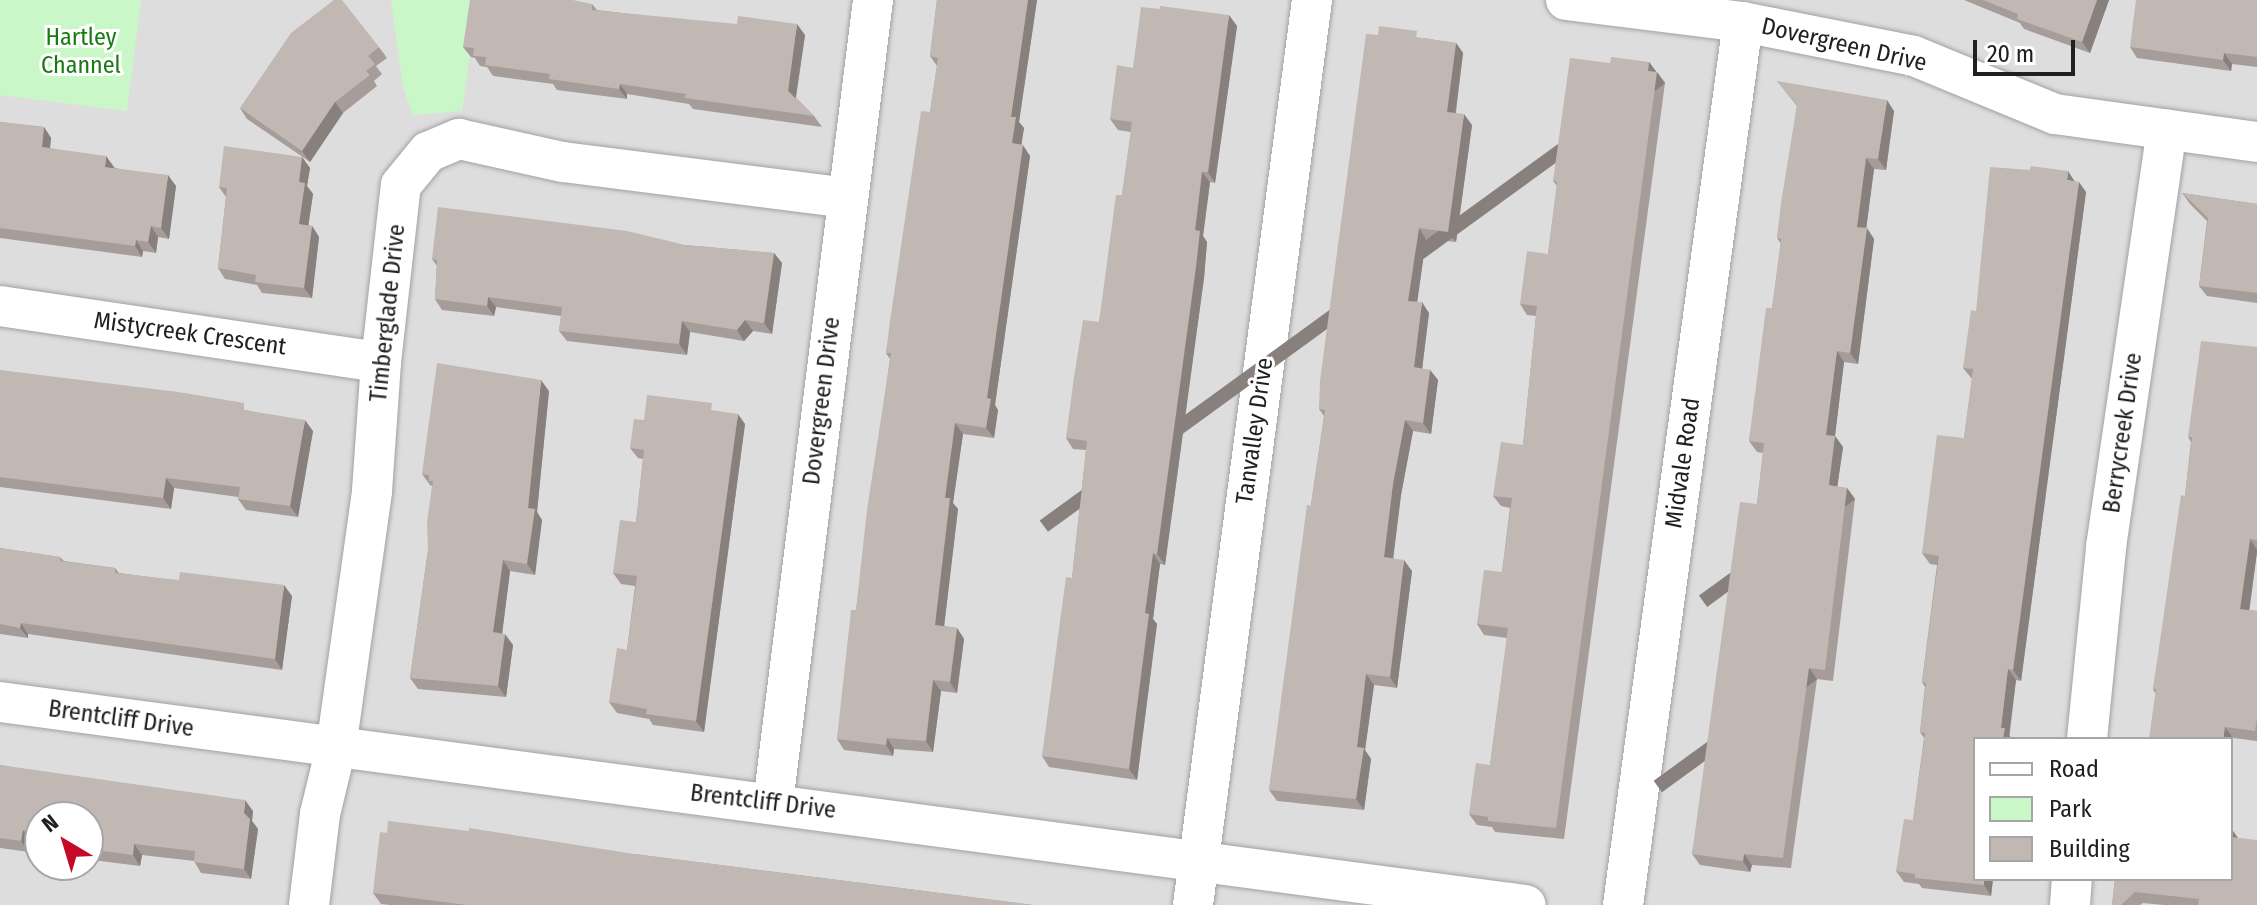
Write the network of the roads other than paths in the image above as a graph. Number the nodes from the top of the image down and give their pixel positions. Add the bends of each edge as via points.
1 (873, 0) edge
2 (1312, 0) edge
3 (1566, 0) edge
4 (1743, 22) junction
5 (2167, 129) junction
6 (2257, 142) edge
7 (847, 198) junction
8 (0, 306) edge
9 (381, 362) junction
10 (0, 702) edge
11 (2087, 737) edge
12 (336, 748) junction
13 (773, 803) junction
14 (1198, 861) junction
15 (2072, 881) edge
16 (309, 905) edge
17 (1193, 905) edge
18 (1526, 905) edge
19 (1623, 905) edge
20 (2070, 905) edge

1 - 7 street, Dovergreen Drive
2 - 14 street, Tanvalley Drive
3 - 4 street, Dovergreen Drive
4 - 5 street, Dovergreen Drive via 1914,56 2055,114
4 - 19 street, Midvale Road
5 - 6 street, Dovergreen Drive
5 - 11 street, Berrycreek Drive via 2106,547
7 - 9 street, Timberglade Drive via 563,162 459,139 428,152 401,185
7 - 13 street, Dovergreen Drive
8 - 9 street, Mistycreek Crescent
9 - 12 street, Timberglade Drive via 372,491
10 - 12 street, Brentcliff Drive
12 - 13 street, Brentcliff Drive
12 - 16 street, Timberglade Drive via 320,814
13 - 14 street, Brentcliff Drive
14 - 17 street, Tanvalley Drive
14 - 18 street, Brentcliff Drive
15 - 20 street

